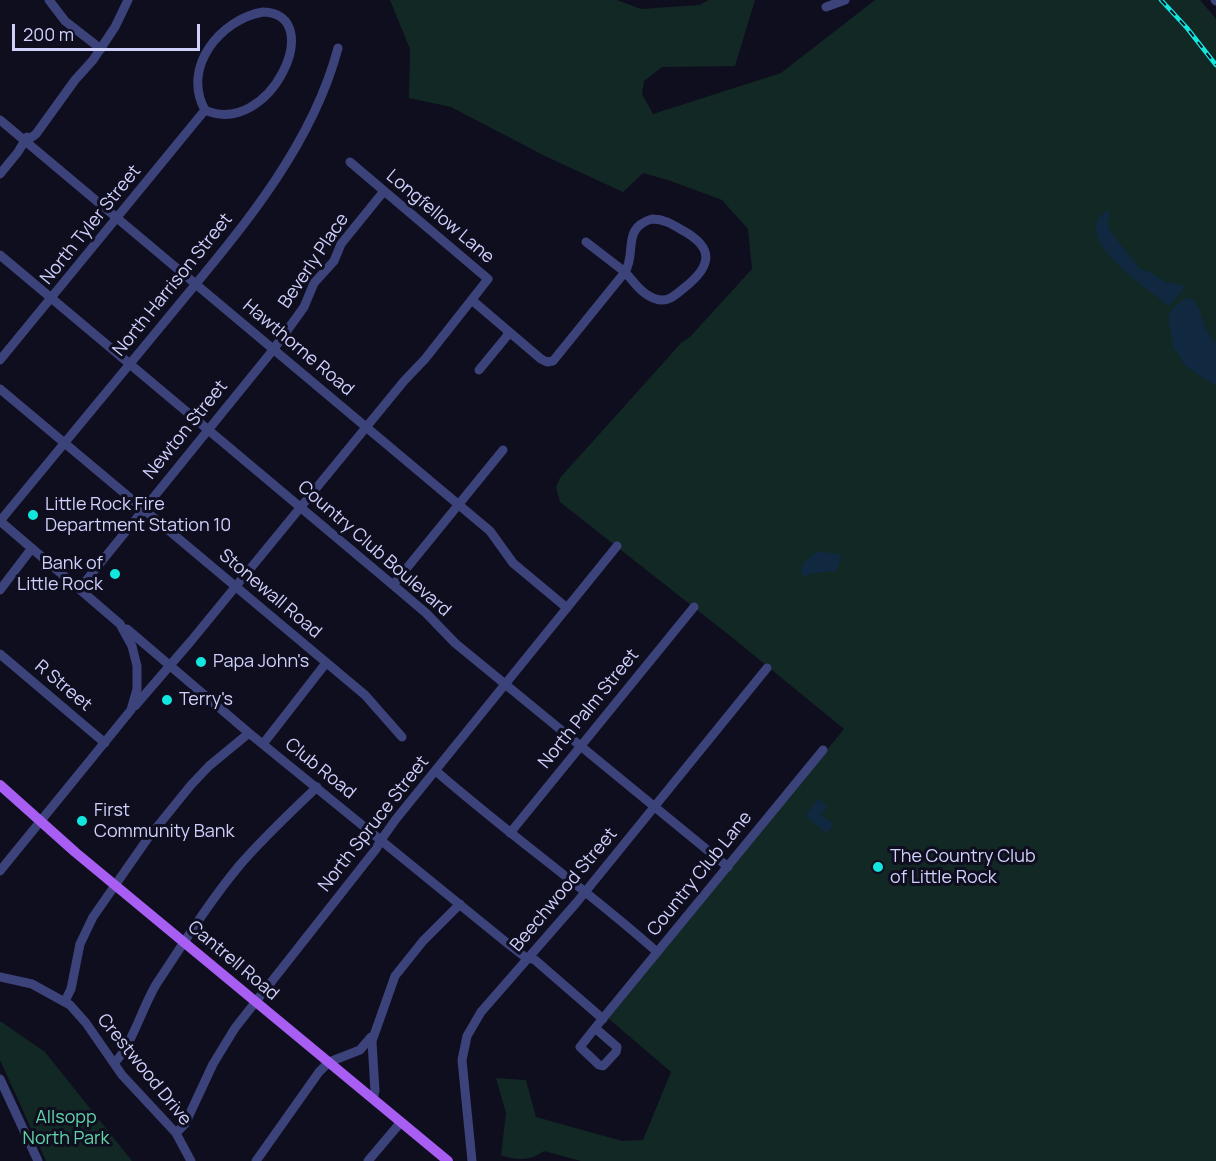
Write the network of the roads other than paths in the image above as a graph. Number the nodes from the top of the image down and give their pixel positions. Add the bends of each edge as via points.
1 (49, 0) edge
2 (128, 0) edge
3 (844, 0) edge
4 (826, 7) dead end
5 (338, 48) dead end
6 (101, 49) junction
7 (205, 110) junction
8 (0, 120) edge
9 (26, 141) junction
10 (350, 162) dead end
11 (0, 174) edge
12 (384, 191) junction
13 (117, 218) junction
14 (586, 242) dead end
15 (0, 255) edge
16 (625, 272) junction
17 (196, 284) junction
18 (52, 298) junction
19 (473, 301) junction
20 (508, 331) junction
21 (273, 350) junction
22 (0, 360) edge
23 (130, 364) junction
24 (479, 370) dead end
25 (0, 389) edge
26 (366, 427) junction
27 (209, 430) junction
28 (64, 444) junction
29 (503, 450) dead end
30 (458, 504) junction
31 (301, 508) junction
32 (142, 510) junction
33 (0, 521) edge
34 (617, 546) dead end
35 (32, 548) junction
36 (393, 585) junction
37 (235, 586) junction
38 (80, 588) junction
39 (0, 590) edge
40 (694, 607) dead end
41 (567, 608) junction
42 (120, 624) junction
43 (0, 654) edge
44 (327, 663) junction
45 (171, 665) junction
46 (767, 668) dead end
47 (506, 684) junction
48 (131, 710) junction
49 (249, 733) junction
50 (402, 737) dead end
51 (105, 743) junction
52 (263, 744) junction
53 (581, 746) junction
54 (823, 750) dead end
55 (436, 771) junction
56 (0, 785) edge
57 (317, 787) junction
58 (654, 806) junction
59 (40, 822) junction
60 (510, 833) junction
61 (381, 840) junction
62 (728, 867) junction
63 (0, 871) edge
64 (116, 886) junction
65 (585, 892) junction
66 (459, 904) junction
67 (184, 942) junction
68 (657, 952) junction
69 (529, 958) junction
70 (0, 977) edge
71 (65, 1001) junction
72 (255, 1001) junction
73 (603, 1019) junction
74 (595, 1028) dead end
75 (374, 1032) junction
76 (329, 1062) junction
77 (114, 1063) junction
78 (0, 1079) edge
79 (373, 1099) junction
80 (400, 1122) junction
81 (176, 1133) junction
82 (38, 1161) edge
83 (191, 1161) edge
84 (256, 1161) edge
85 (368, 1161) edge
86 (448, 1161) edge
87 (472, 1161) edge

1 - 6 street via 65,21
2 - 6 street
3 - 4 street
5 - 17 street, North Harrison Street via 318,108 295,147 240,229
6 - 9 street via 36,134
7 - 7 street via 222,115 240,111 262,100 275,86 288,64 292,42 290,26 281,16 263,12 244,17 214,40 198,77
7 - 13 street, North Tyler Street
8 - 9 street, Hawthorne Road
9 - 11 street
9 - 13 street, Hawthorne Road
10 - 12 street, Longfellow Lane
12 - 19 street, Longfellow Lane via 488,279
12 - 21 street, Beverly Place via 341,244
13 - 17 street, Hawthorne Road
13 - 18 street, North Tyler Street
14 - 16 street
15 - 18 street, Country Club Boulevard
16 - 16 street via 632,237 639,226 652,219 666,221 689,234 705,254 705,266 698,277 664,300 638,288
16 - 20 street via 553,361 542,359
17 - 21 street, Hawthorne Road
17 - 23 street, North Harrison Street
18 - 22 street, North Tyler Street
18 - 23 street, Country Club Boulevard
19 - 20 street
19 - 26 street
20 - 24 street
21 - 26 street, Hawthorne Road
21 - 27 street, Newton Street
23 - 27 street, Country Club Boulevard
23 - 28 street, North Harrison Street
25 - 28 street, Stonewall Road
26 - 30 street, Hawthorne Road
26 - 31 street
27 - 31 street, Country Club Boulevard
27 - 32 street, Newton Street
28 - 32 street, Stonewall Road
28 - 33 street, North Harrison Street
29 - 30 street
30 - 36 street
30 - 41 street, Hawthorne Road via 493,534 513,563
31 - 36 street, Country Club Boulevard
31 - 37 street
32 - 37 street, Stonewall Road
32 - 38 street, Newton Street
33 - 35 street, Club Road
34 - 41 street, North Spruce Street
35 - 38 street, Club Road
35 - 39 street
36 - 47 street, Country Club Boulevard
37 - 44 street, Stonewall Road
37 - 45 street
38 - 42 street, Club Road
40 - 53 street, North Palm Street
41 - 47 street, North Spruce Street
42 - 45 street, Club Road
42 - 48 street via 137,666
43 - 51 street, R Street
44 - 50 street, Stonewall Road via 365,695
44 - 52 street
45 - 48 street
45 - 49 street, Club Road
46 - 58 street, Beechwood Street
47 - 53 street, Country Club Boulevard
47 - 55 street, North Spruce Street
48 - 51 street
49 - 52 street, Club Road
49 - 64 street via 191,785
51 - 59 street
52 - 57 street, Club Road
53 - 58 street, Country Club Boulevard
53 - 60 street, North Palm Street
54 - 62 street, Country Club Lane
55 - 60 street
55 - 61 street, North Spruce Street
56 - 59 main road, Cantrell Road
57 - 61 street, Club Road
57 - 67 street via 239,866
58 - 62 street, Country Club Boulevard
58 - 65 street, Beechwood Street
59 - 63 street
59 - 64 main road, Cantrell Road
60 - 65 street
61 - 66 street, Club Road
61 - 72 street, North Spruce Street
62 - 68 street, Country Club Lane
64 - 67 main road, Cantrell Road
64 - 71 street via 88,926 78,952 72,989
65 - 68 street
65 - 69 street, Beechwood Street
66 - 69 street, Club Road
66 - 75 street via 400,968
67 - 72 main road, Cantrell Road
67 - 77 street
68 - 73 street, Country Club Lane
69 - 73 street
69 - 87 street, Beechwood Street via 487,1004 467,1036 462,1070
70 - 71 street, Crestwood Drive via 32,984
71 - 77 street, Crestwood Drive
72 - 76 main road, Cantrell Road
72 - 81 street, North Spruce Street via 218,1053 187,1121
73 - 74 street, Country Club Lane
75 - 76 street via 360,1050
75 - 79 street
76 - 79 main road, Cantrell Road
76 - 84 street
77 - 81 street, Crestwood Drive
78 - 82 street
79 - 80 main road, Cantrell Road
80 - 85 street
80 - 86 main road, Cantrell Road
81 - 83 street, Crestwood Drive

